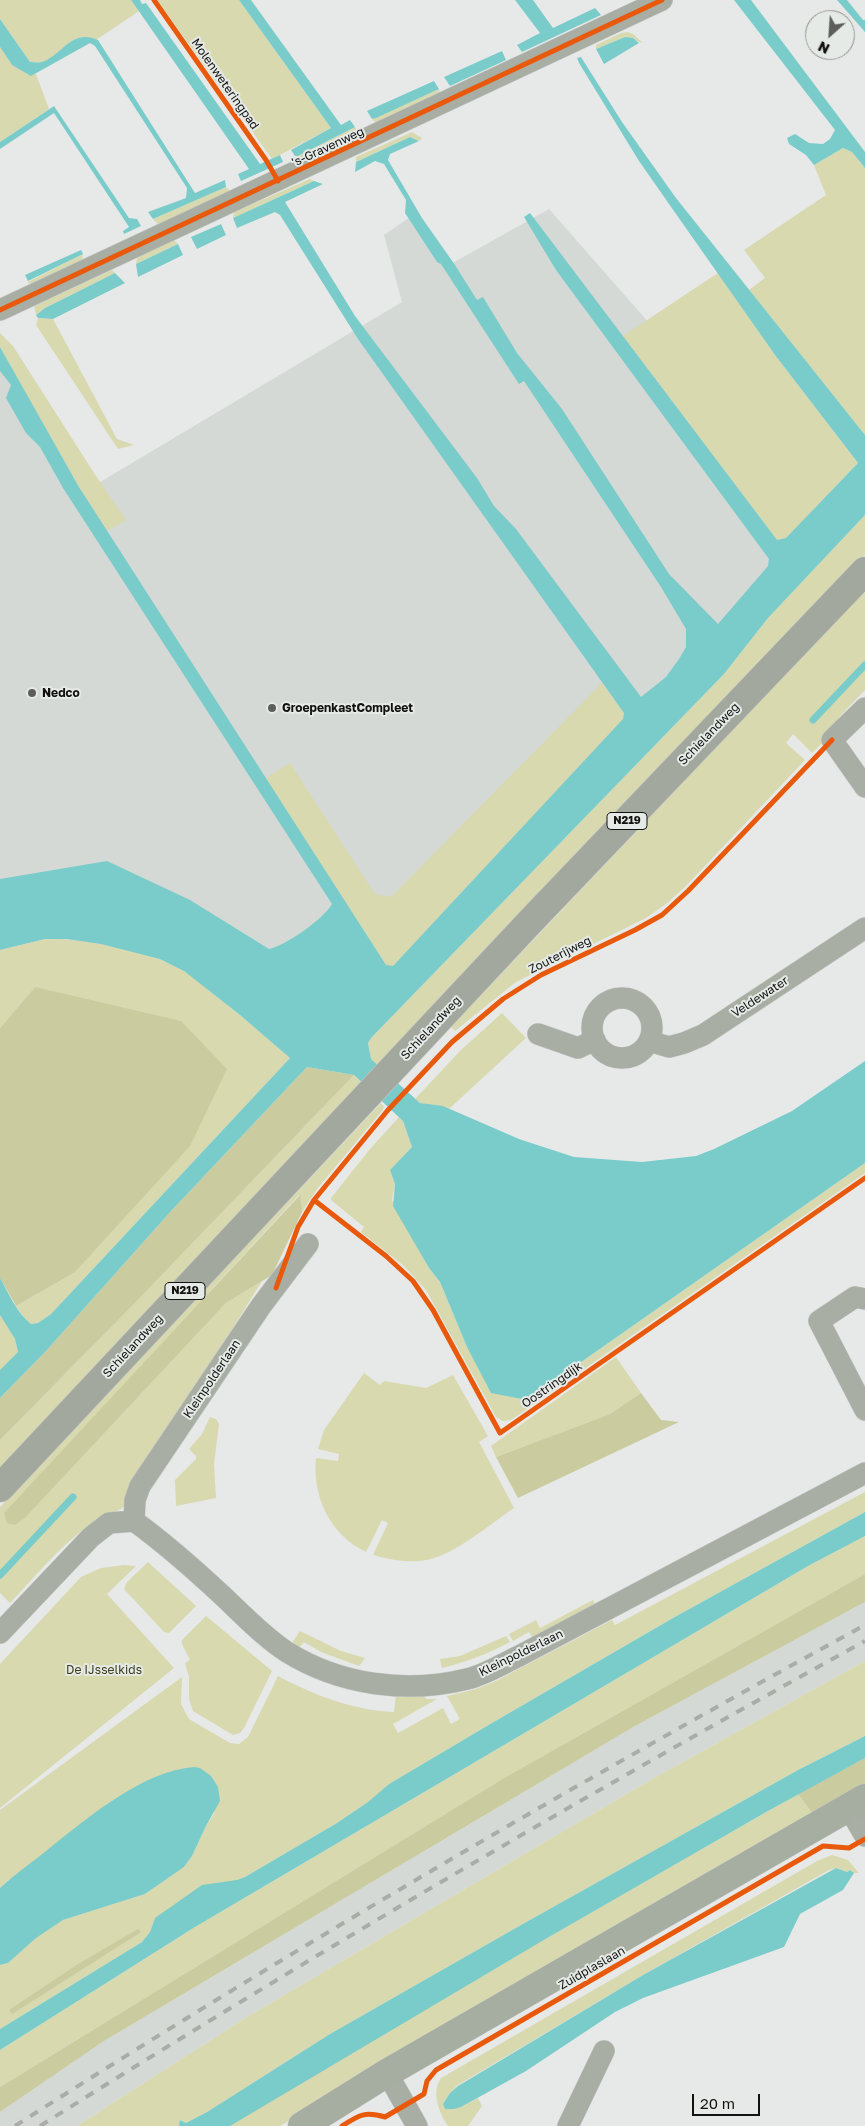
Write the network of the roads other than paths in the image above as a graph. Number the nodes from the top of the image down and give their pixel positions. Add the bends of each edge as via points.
1 (662, 0) edge
2 (0, 310) edge
3 (865, 571) edge
4 (865, 708) edge
5 (865, 787) edge
6 (865, 928) edge
7 (538, 1034) dead end
8 (595, 1040) junction
9 (649, 1041) junction
10 (308, 1244) dead end
11 (865, 1299) edge
12 (865, 1410) edge
13 (865, 1473) edge
14 (0, 1488) edge
15 (134, 1521) junction
16 (0, 1633) edge
17 (857, 1803) edge
18 (865, 1836) edge
19 (604, 2050) dead end
20 (387, 2072) junction
21 (302, 2126) edge
22 (417, 2126) edge
23 (568, 2126) edge

1 - 2 street, 's-Gravenweg
3 - 14 main road, Schielandweg / N219 via 528,924
4 - 5 street via 832,740
6 - 9 street, Veldewater via 703,1035 669,1047
7 - 8 street via 578,1048
8 - 9 street via 605,1052 625,1058 639,1052
8 - 9 street via 593,1023 597,1012 614,999 626,998 637,1002 648,1014 652,1030
10 - 15 street, Kleinpolderlaan via 261,1306 140,1486 135,1500
11 - 12 street via 855,1297 819,1321
13 - 15 street, Kleinpolderlaan via 493,1669 468,1679 413,1686 371,1684 344,1678 287,1652
15 - 16 street via 109,1523 91,1537
17 - 18 street
17 - 20 street, Zuidplaslaan
19 - 23 street
20 - 21 street, Zuidplaslaan
20 - 22 street

